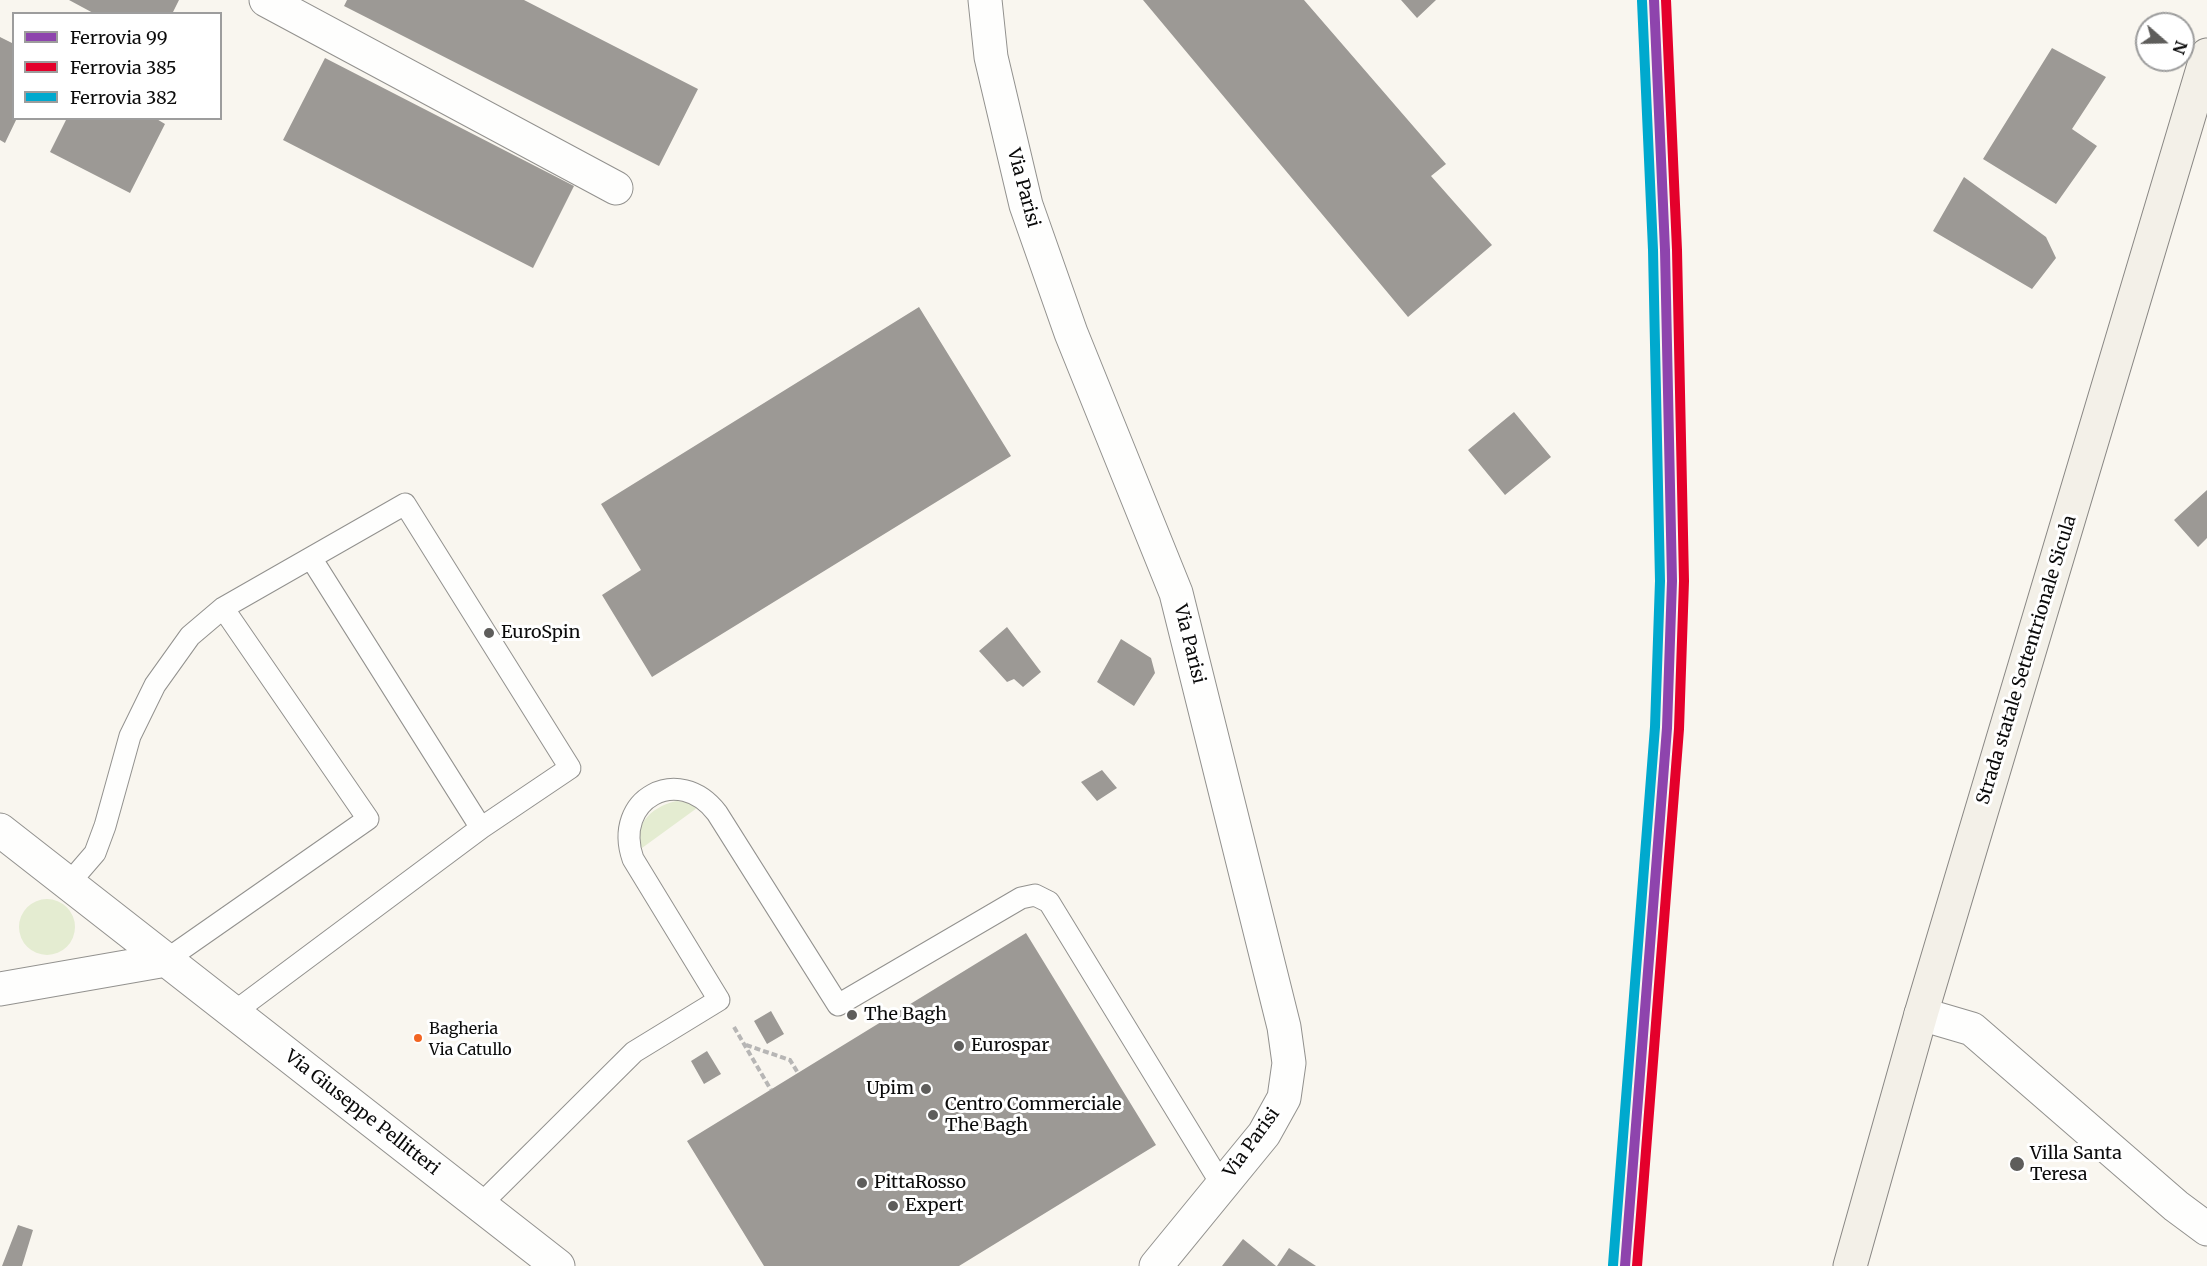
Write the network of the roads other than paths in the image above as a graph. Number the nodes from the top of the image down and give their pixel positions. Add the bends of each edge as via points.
1 (266, 0) edge
2 (985, 0) edge
3 (2207, 55) edge
4 (616, 188) dead end
5 (310, 558) junction
6 (223, 608) junction
7 (481, 828) junction
8 (0, 830) edge
9 (70, 882) junction
10 (166, 960) junction
11 (0, 989) edge
12 (233, 1013) junction
13 (1921, 1014) junction
14 (1222, 1185) junction
15 (480, 1205) junction
16 (2207, 1229) edge
17 (558, 1266) edge
18 (1156, 1266) edge
19 (1850, 1266) edge

1 - 4 street
2 - 14 street, Via Parisi via 991,57 1026,205 1071,333 1176,592 1284,1026 1289,1063 1284,1098 1264,1134
3 - 13 main road, Strada statale Settentrionale Sicula
5 - 6 lane
5 - 7 lane
5 - 7 lane via 405,504 570,768
6 - 9 lane via 189,636 155,685 130,736 95,853
6 - 10 lane via 368,819
7 - 12 lane
8 - 9 street, Via Giuseppe Pellitteri
9 - 10 street, Via Giuseppe Pellitteri
10 - 11 street
10 - 12 street, Via Giuseppe Pellitteri
12 - 15 street, Via Giuseppe Pellitteri
13 - 16 street via 1972,1029
13 - 19 main road, Strada statale Settentrionale Sicula
14 - 15 lane via 1049,902 1035,895 1021,898 838,1005 708,801 681,789 652,795 641,804 630,824 628,844 633,859 719,1000 634,1052
14 - 18 street, Via Parisi
15 - 17 street, Via Giuseppe Pellitteri

